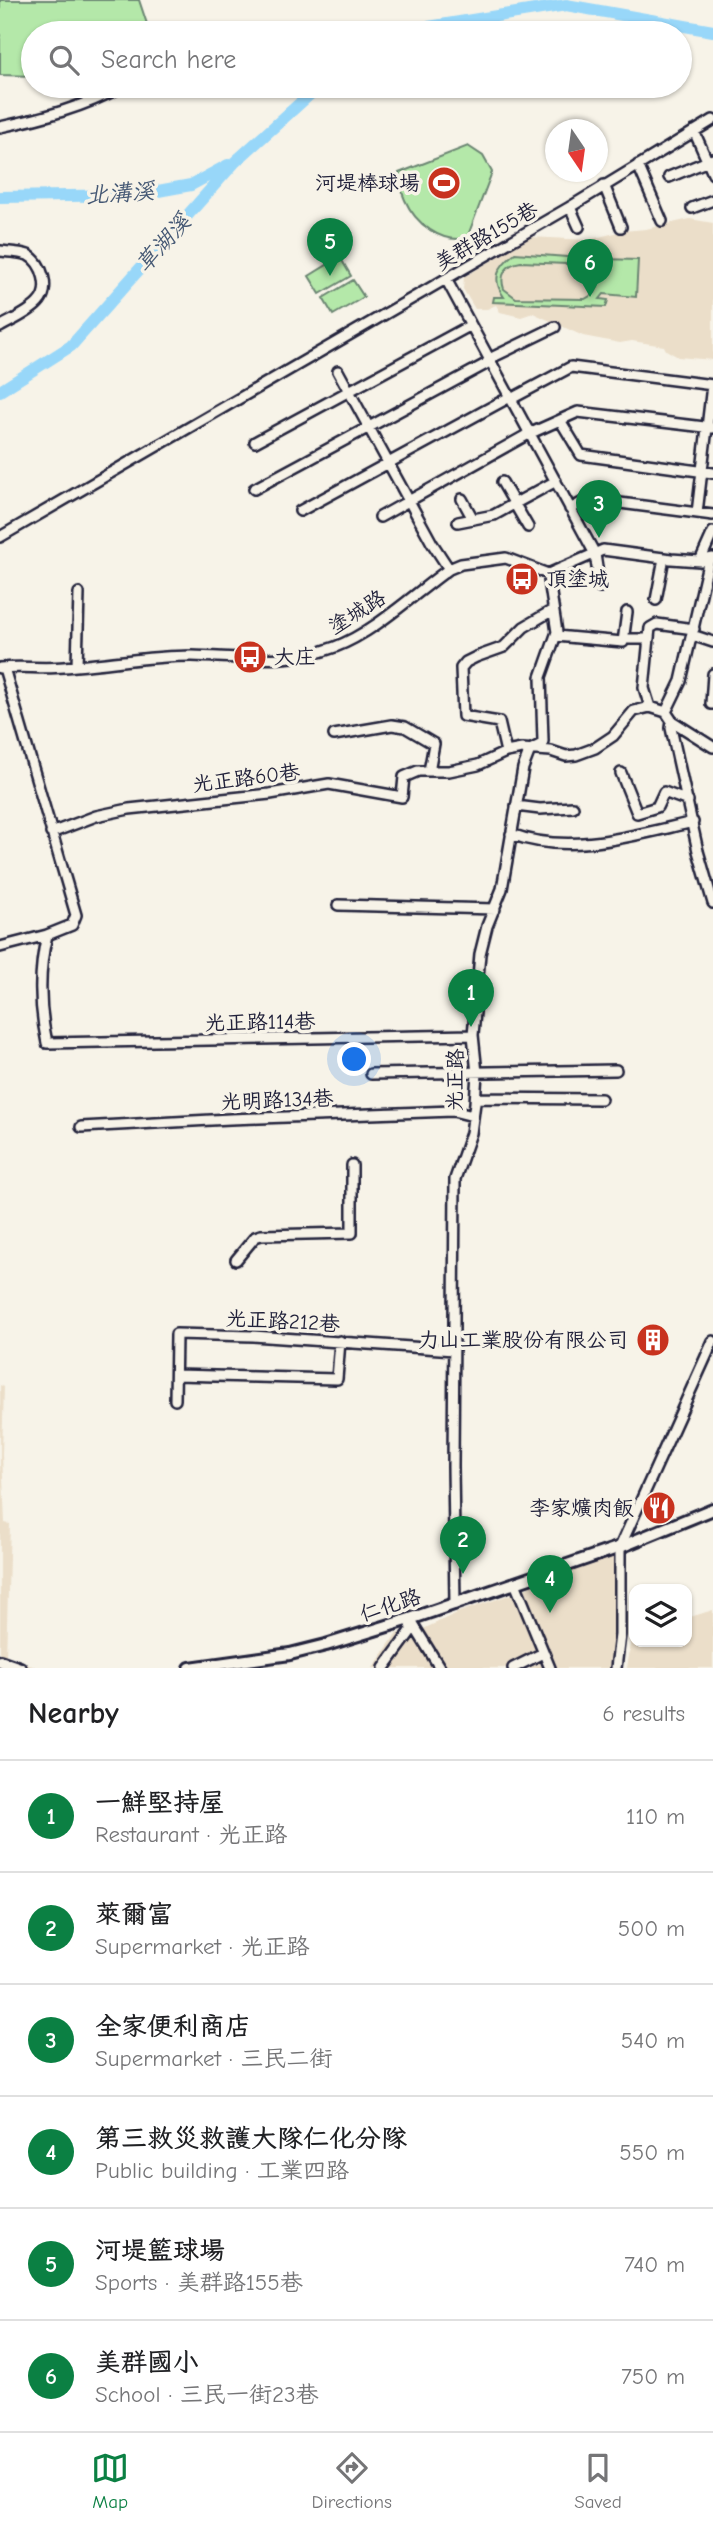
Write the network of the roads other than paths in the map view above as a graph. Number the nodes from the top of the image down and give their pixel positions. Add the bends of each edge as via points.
1 (95, 98) edge
2 (713, 120) edge
3 (0, 127) edge
4 (694, 131) junction
5 (710, 160) edge
6 (638, 165) junction
7 (713, 174) edge
8 (669, 177) dead end
9 (604, 186) junction
10 (713, 200) edge
11 (570, 207) junction
12 (692, 208) dead end
13 (662, 220) dead end
14 (579, 227) dead end
15 (621, 227) dead end
16 (4, 252) edge
17 (446, 279) junction
18 (471, 324) junction
19 (0, 327) edge
20 (555, 327) dead end
21 (489, 359) junction
22 (338, 371) dead end
23 (713, 385) edge
24 (350, 391) junction
25 (510, 398) junction
26 (560, 420) junction
27 (368, 426) junction
28 (710, 428) edge
29 (530, 432) junction
30 (255, 442) dead end
31 (388, 463) junction
32 (701, 471) junction
33 (713, 473) edge
34 (556, 481) junction
35 (502, 482) dead end
36 (254, 489) dead end
37 (462, 499) dead end
38 (408, 500) junction
39 (514, 504) junction
40 (570, 509) junction
41 (300, 511) dead end
42 (696, 513) junction
43 (713, 515) edge
44 (380, 517) dead end
45 (473, 519) junction
46 (458, 522) dead end
47 (528, 527) dead end
48 (713, 532) edge
49 (0, 537) edge
50 (595, 554) junction
51 (664, 558) junction
52 (707, 560) edge
53 (449, 569) junction
54 (548, 574) junction
55 (602, 583) dead end
56 (79, 593) dead end
57 (656, 600) dead end
58 (553, 610) junction
59 (627, 612) dead end
60 (693, 632) junction
61 (556, 636) junction
62 (624, 639) junction
63 (648, 639) junction
64 (713, 642) edge
65 (77, 666) junction
66 (2, 668) edge
67 (713, 674) edge
68 (713, 704) edge
69 (650, 707) junction
70 (666, 712) junction
71 (673, 722) junction
72 (334, 735) dead end
73 (713, 747) edge
74 (530, 750) junction
75 (506, 752) junction
76 (429, 771) junction
77 (621, 772) dead end
78 (688, 801) junction
79 (516, 806) junction
80 (573, 807) dead end
81 (693, 822) junction
82 (51, 833) junction
83 (511, 834) junction
84 (713, 903) edge
85 (338, 905) dead end
86 (495, 909) junction
87 (47, 935) junction
88 (0, 947) edge
89 (473, 1035) junction
90 (616, 1070) dead end
91 (477, 1071) junction
92 (371, 1074) dead end
93 (475, 1098) junction
94 (601, 1099) dead end
95 (473, 1116) junction
96 (81, 1128) dead end
97 (352, 1165) dead end
98 (236, 1260) dead end
99 (340, 1341) junction
100 (713, 1341) edge
101 (454, 1350) junction
102 (176, 1375) junction
103 (175, 1400) dead end
104 (713, 1509) edge
105 (620, 1547) junction
106 (515, 1583) junction
107 (455, 1604) junction
108 (410, 1619) junction
109 (543, 1653) junction
110 (0, 1661) edge
111 (20, 1668) edge
112 (190, 1668) edge
113 (384, 1668) edge
114 (440, 1668) edge
115 (513, 1668) edge
116 (550, 1668) edge
117 (616, 1668) edge

1 - 3 street
2 - 4 street, 美群路155巷
4 - 5 street
4 - 6 street, 美群路155巷
5 - 7 street
5 - 8 street
6 - 9 street, 美群路155巷
6 - 13 street
9 - 11 street, 美群路155巷
9 - 15 street
10 - 12 street
11 - 14 street
11 - 17 street, 美群路155巷
16 - 19 street via 26,254 34,260 45,284 38,303
17 - 18 street
17 - 49 street, 美群路155巷
18 - 21 street
18 - 24 street
20 - 21 street
21 - 25 street
21 - 27 street
22 - 24 street
23 - 25 street via 571,367
23 - 28 street
24 - 27 street
24 - 30 street
25 - 29 street
25 - 31 street
26 - 28 street via 578,412
26 - 29 street
26 - 32 street via 581,455
27 - 31 street
27 - 36 street
28 - 32 street
29 - 34 street
29 - 38 street
31 - 38 street
31 - 41 street
32 - 33 street
32 - 42 street
34 - 39 street
34 - 40 street
35 - 39 street
37 - 45 street
38 - 44 street
38 - 53 street
39 - 45 street
39 - 47 street
40 - 42 street via 589,499
40 - 50 street
42 - 43 street
45 - 46 street
48 - 52 street
50 - 51 street
50 - 54 street
50 - 55 street
51 - 52 street
51 - 57 street
52 - 60 street
53 - 54 street, 塗城路 via 506,558
53 - 65 street, 塗城路 via 387,616 314,654 279,659 190,656
54 - 58 street, 光正路
56 - 65 street
58 - 61 street, 光正路
58 - 75 street via 524,626 504,647 461,668 463,716 499,722
59 - 62 street
60 - 63 street via 657,624 650,628
60 - 64 street
60 - 70 street via 681,681
61 - 62 street
61 - 74 street, 光正路 via 541,677 543,740
62 - 63 street
63 - 69 street via 644,688
65 - 66 street, 塗城路
66 - 82 street
67 - 68 street
69 - 70 street
69 - 74 street, 光正路60巷 via 634,711 613,736 595,748 570,755
70 - 71 street
71 - 73 street
71 - 78 street
72 - 76 street via 405,727 434,744
74 - 75 street, 光正路60巷
74 - 79 street, 光正路
75 - 76 street, 光正路60巷 via 478,765
76 - 82 street, 光正路60巷 via 404,776 402,797 330,784 129,809
77 - 78 street via 637,813 657,807 664,792
78 - 81 street
79 - 80 street
79 - 83 street, 光正路
81 - 83 street via 574,844 550,844
81 - 84 street
82 - 87 street via 76,915 72,925
83 - 86 street, 光正路
85 - 86 street
86 - 89 street, 光正路 via 481,949
87 - 88 street
87 - 89 street, 光正路114巷 via 41,957 40,1010 47,1043
89 - 91 street, 光正路
90 - 91 street
91 - 92 street
91 - 93 street, 光正路
93 - 94 street
93 - 95 street, 光正路
95 - 96 street, 光明路134巷 via 440,1111
95 - 101 street, 光正路 via 455,1183
97 - 98 street via 352,1233 261,1235
99 - 101 street, 光正路212巷
99 - 102 street via 337,1379
99 - 102 street, 光正路212巷 via 176,1334
100 - 105 street
101 - 107 street, 光正路
102 - 103 street, 光正路212巷
104 - 105 main road, 仁化路
105 - 106 main road, 仁化路
105 - 117 street
106 - 107 main road, 仁化路
106 - 109 street
107 - 108 main road, 仁化路
108 - 112 main road, 仁化路 via 301,1652
108 - 113 street via 411,1631
108 - 114 street
109 - 115 street
109 - 116 street
110 - 111 main road

